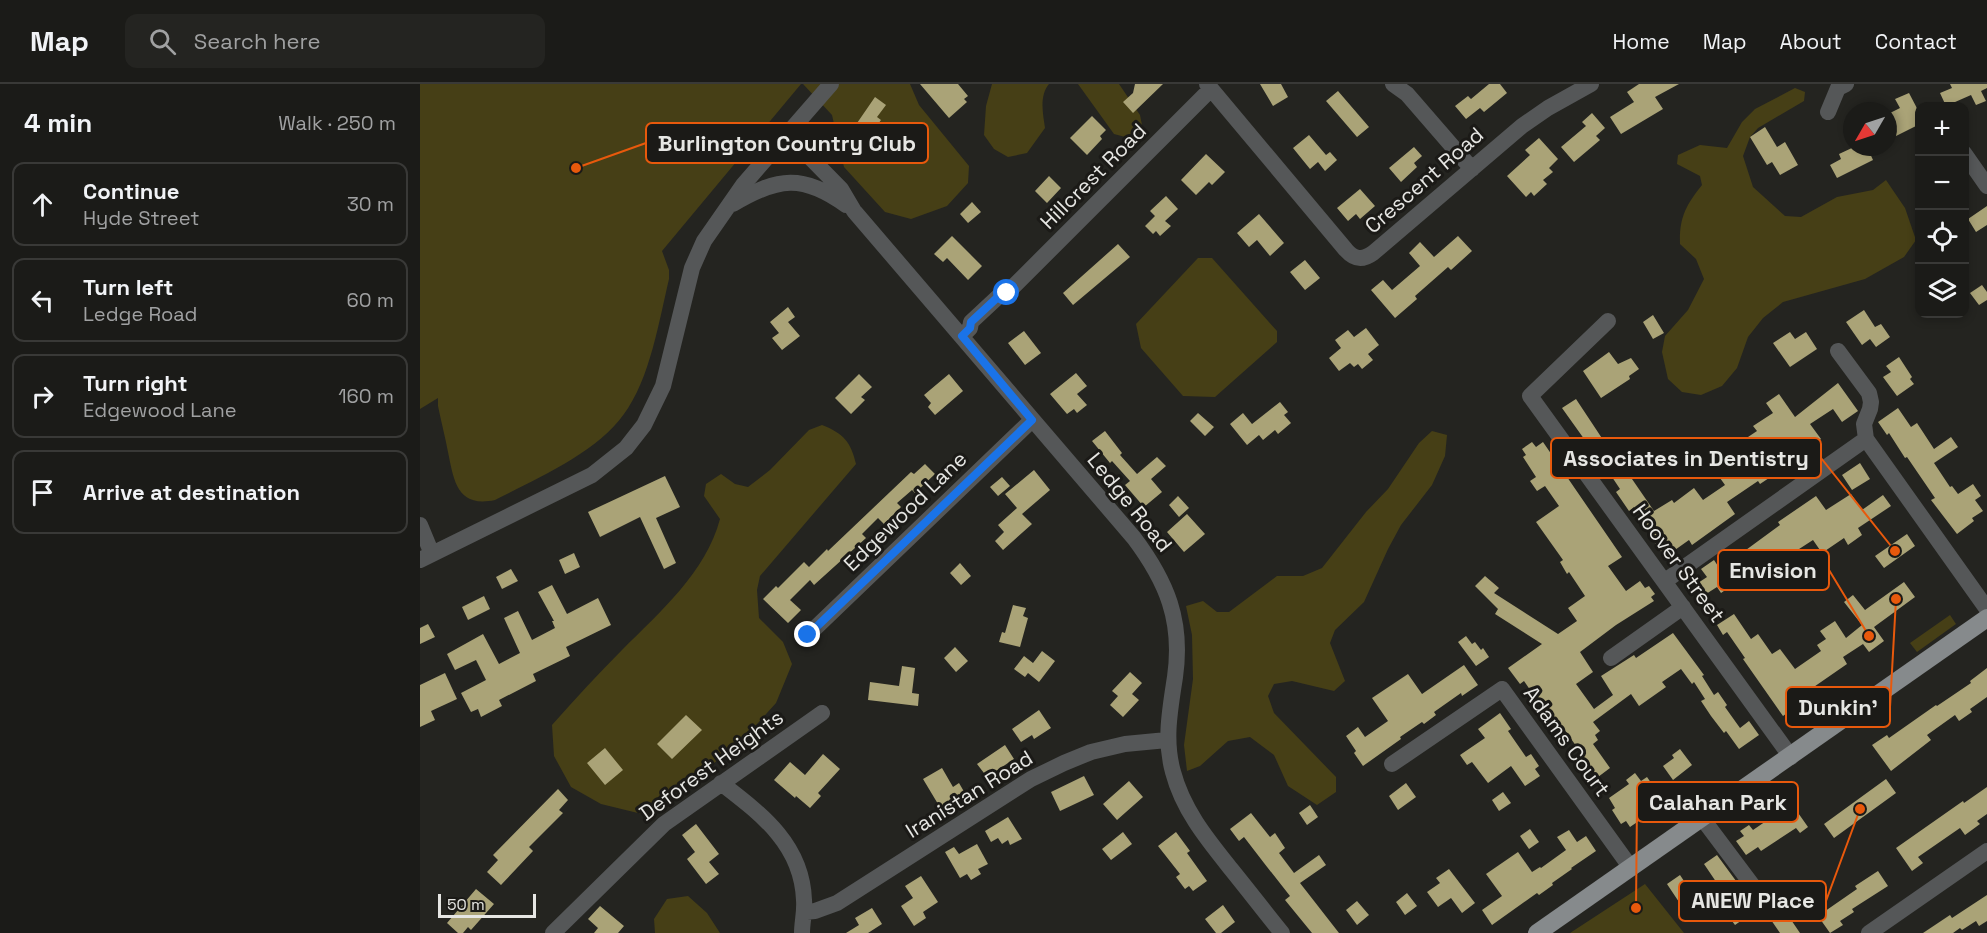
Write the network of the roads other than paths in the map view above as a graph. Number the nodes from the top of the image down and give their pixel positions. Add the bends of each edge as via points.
1 (831, 84) edge
2 (1393, 84) edge
3 (1591, 84) edge
4 (1846, 84) edge
5 (1209, 87) edge
6 (1828, 112) dead end
7 (788, 135) junction
8 (1967, 156) edge
9 (1472, 169) junction
10 (1987, 186) edge
11 (730, 206) junction
12 (854, 211) junction
13 (1608, 321) dead end
14 (966, 332) junction
15 (1838, 351) dead end
16 (1032, 420) junction
17 (1866, 439) junction
18 (420, 525) edge
19 (426, 557) edge
20 (1665, 581) junction
21 (1683, 607) junction
22 (1987, 609) edge
23 (1987, 618) edge
24 (808, 635) dead end
25 (1611, 658) dead end
26 (822, 714) dead end
27 (1167, 740) junction
28 (1791, 757) junction
29 (1392, 764) dead end
30 (721, 783) junction
31 (1702, 818) junction
32 (1987, 851) edge
33 (1631, 868) junction
34 (1746, 898) dead end
35 (804, 912) junction
36 (553, 933) edge
37 (802, 933) edge
38 (1282, 933) edge
39 (1538, 933) edge
40 (1869, 933) edge

1 - 7 street
2 - 9 street via 1407,94
3 - 9 street, Crescent Road via 1536,116
4 - 6 street via 1838,88
5 - 9 street, Crescent Road via 1355,258 1373,253
5 - 14 street, Hillcrest Road via 1007,293 1005,301 977,328
7 - 11 street via 743,185
7 - 12 street, Ledge Road via 841,189
8 - 10 street
11 - 12 street, Ledge Road via 761,188 788,182 813,185
11 - 19 street via 698,254 684,295 663,386 644,424 626,448 592,475
12 - 14 street, Ledge Road
13 - 20 street, Hoover Street via 1530,396
14 - 16 street, Ledge Road
15 - 17 street via 1869,393
16 - 24 street, Edgewood Lane
16 - 27 street, Ledge Road via 1134,538 1164,584 1173,610 1177,653
17 - 20 street
17 - 22 street
18 - 19 street
20 - 21 street, Hoover Street
21 - 25 street
21 - 28 street, Hoover Street
23 - 28 main road
26 - 30 street, Deforest Heights
27 - 35 street, Iranistan Road via 1113,747 1064,763 1032,779 837,903
27 - 38 street, Ledge Road via 1176,784 1191,815
28 - 31 main road
29 - 33 street, Adams Court via 1502,689
30 - 35 street via 756,810 781,837 802,882
30 - 36 street, Deforest Heights via 664,824
31 - 33 main road
31 - 34 street via 1756,890
32 - 40 street
33 - 39 main road
35 - 37 street

